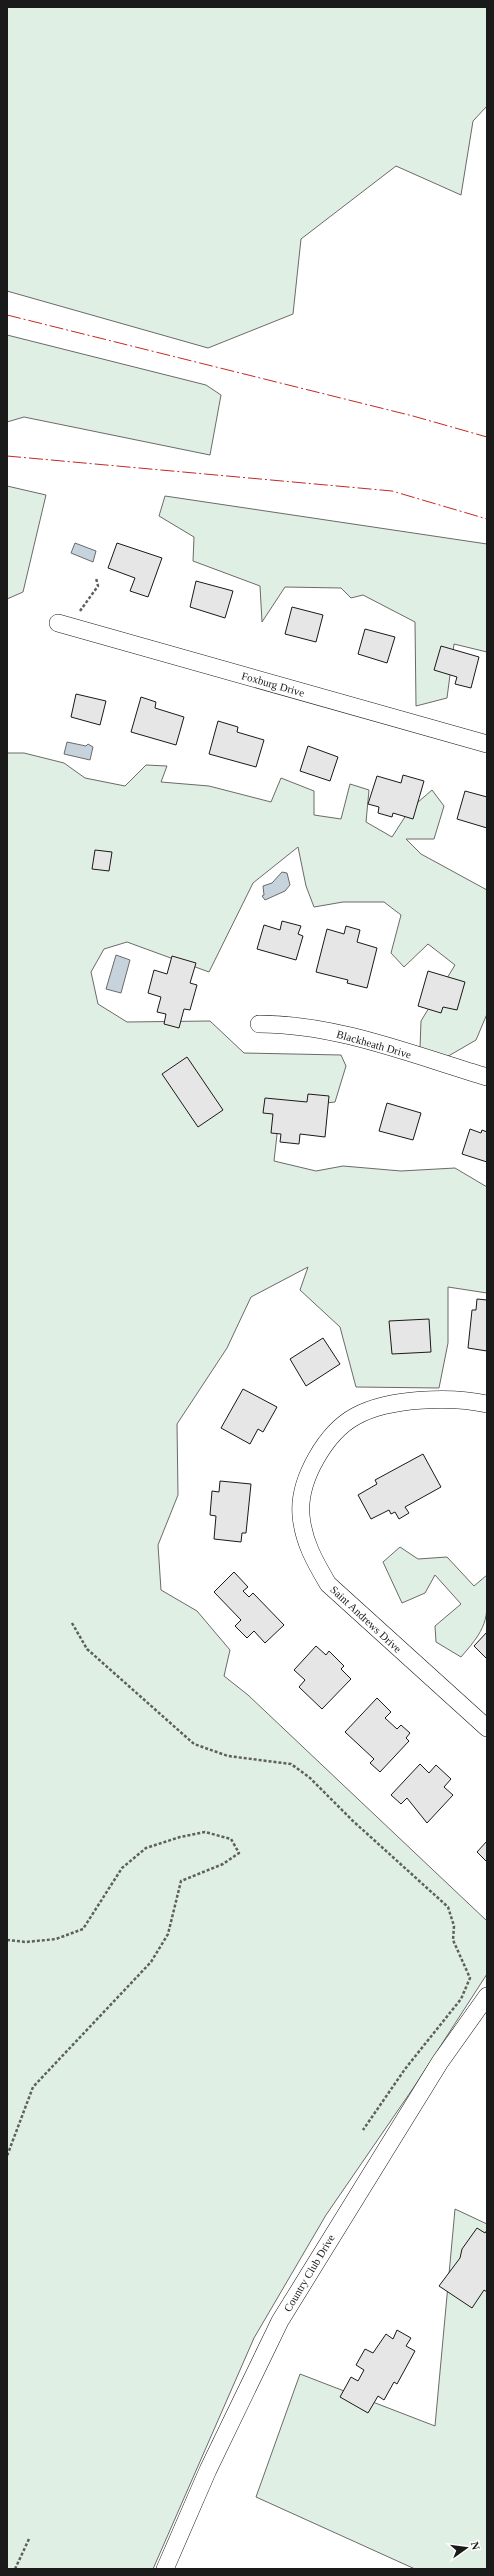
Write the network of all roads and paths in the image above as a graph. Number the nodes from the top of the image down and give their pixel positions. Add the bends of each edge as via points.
1 (96, 578) dead end
2 (64, 624) joint
3 (487, 744) edge
4 (259, 1024) dead end
5 (487, 1076) edge
6 (487, 1404) edge
7 (72, 1623) dead end
8 (487, 1728) edge
9 (7, 1940) edge
10 (487, 1996) edge
11 (363, 2130) dead end
12 (7, 2156) edge
13 (29, 2538) dead end
14 (15, 2569) edge
15 (165, 2569) edge

1 - 2 path via 98,586
2 - 3 street, Foxburg Drive
4 - 5 street, Blackheath Drive via 293,1024 329,1031
6 - 8 street, Saint Andrews Drive via 408,1401 356,1416 336,1431 324,1445 310,1471 301,1514 305,1538 313,1559 328,1584
7 - 11 path via 87,1649 194,1744 228,1756 291,1764 309,1777 353,1821 448,1907 454,1926 453,1940 470,1978 461,1999 405,2069
9 - 12 path via 26,1942 56,1939 83,1929 122,1868 146,1848 204,1832 231,1839 239,1852 223,1864 181,1881 168,1934 151,1962 33,2087
10 - 15 street, Country Club Drive via 440,2062 280,2321 208,2470
13 - 14 path

